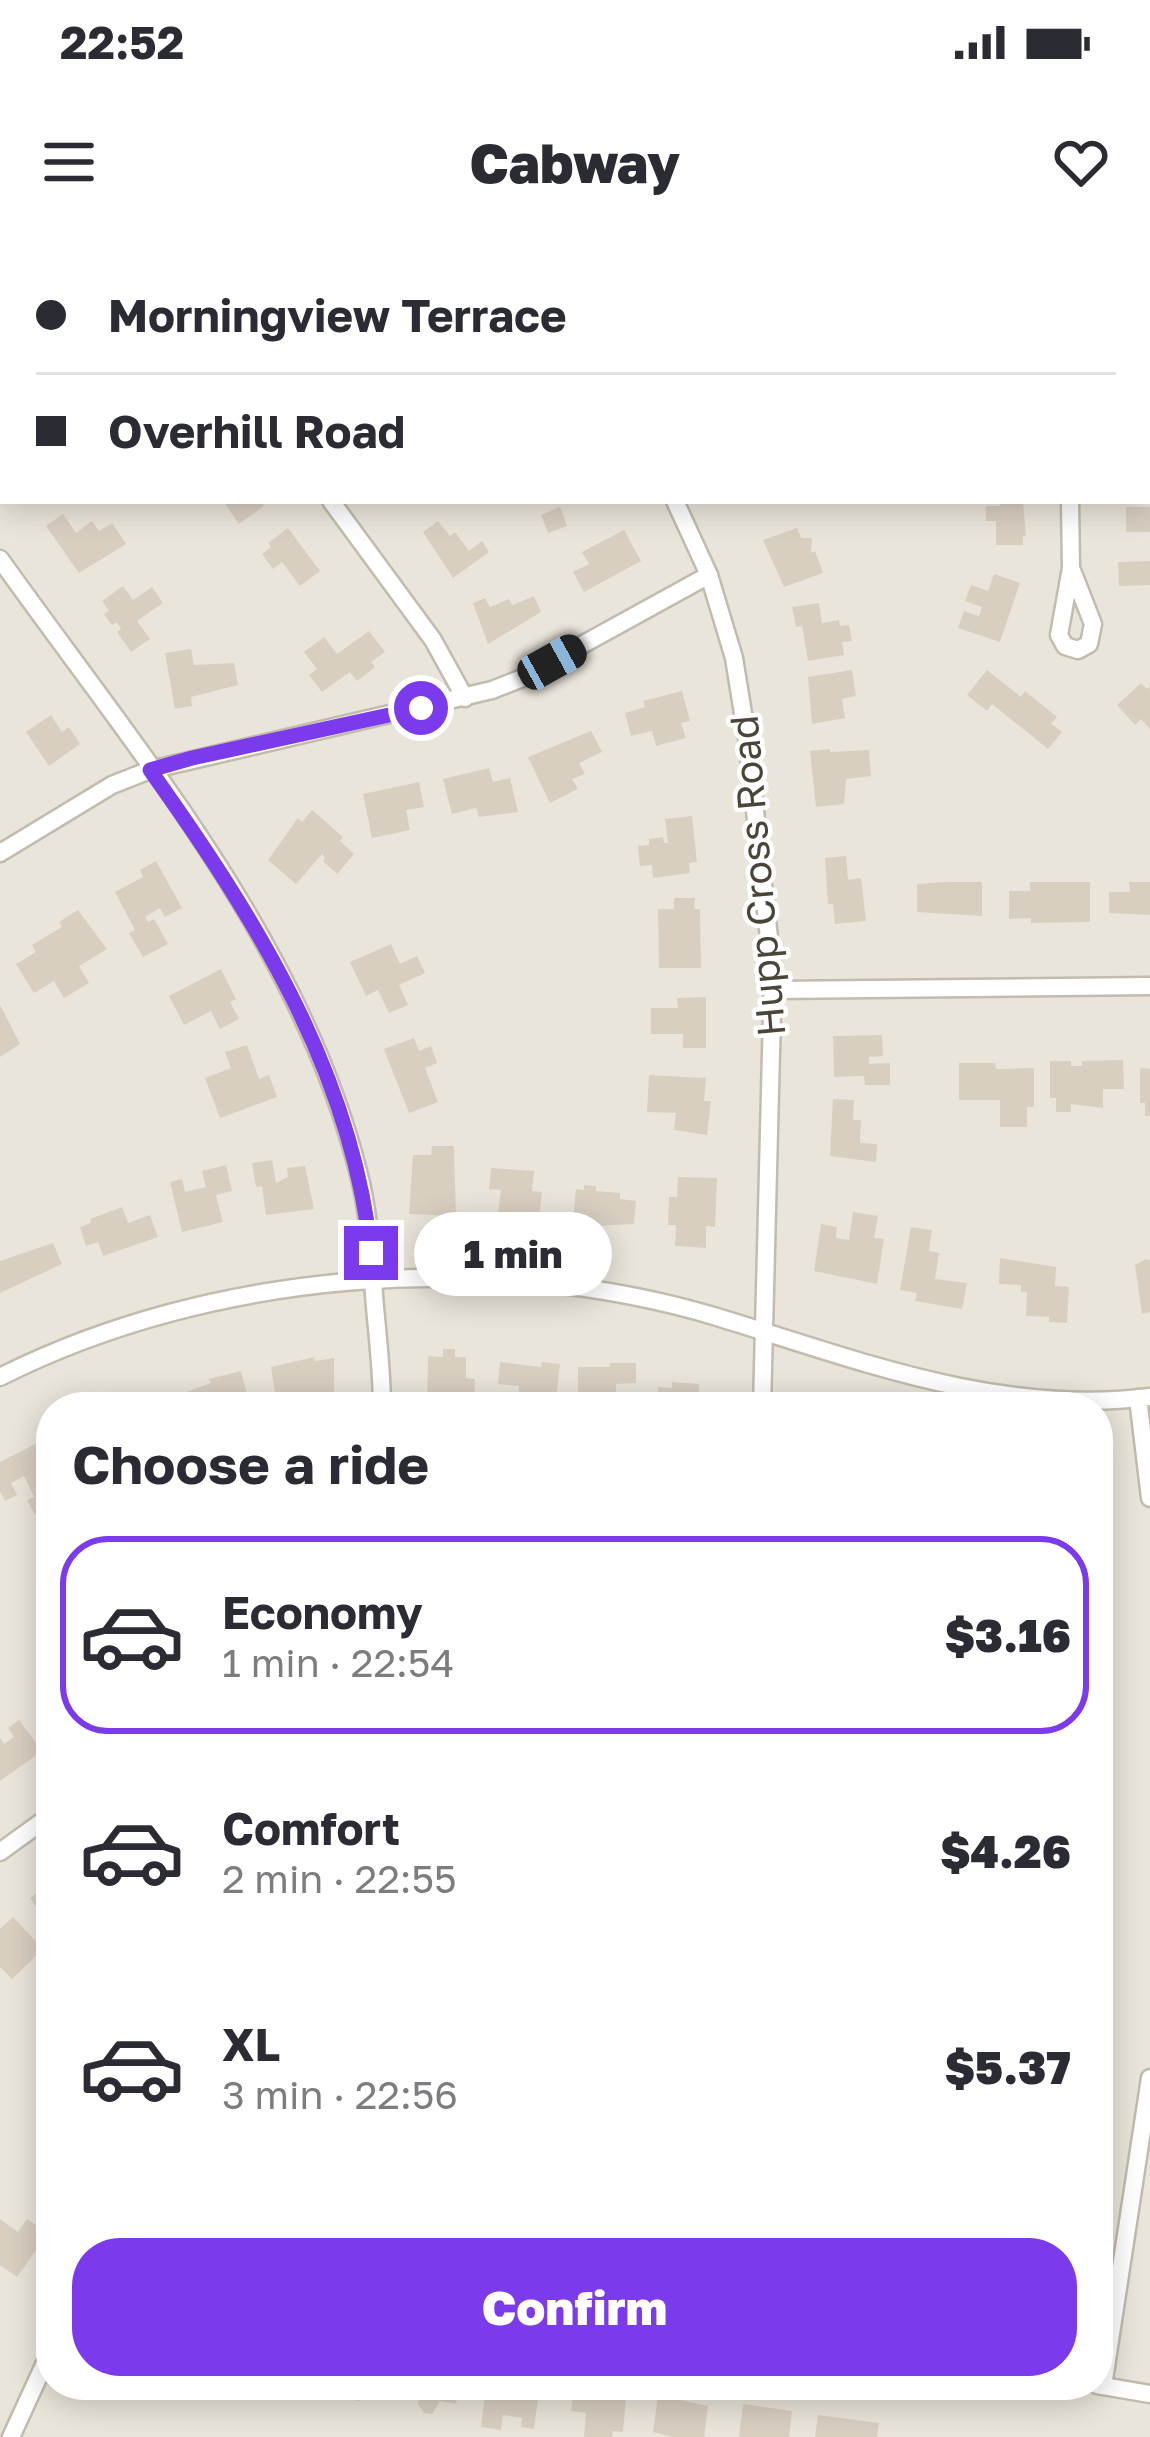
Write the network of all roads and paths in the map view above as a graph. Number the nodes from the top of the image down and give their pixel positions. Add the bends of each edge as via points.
1 (333, 504) edge
2 (676, 504) edge
3 (1070, 504) edge
4 (0, 559) edge
5 (1071, 568) dead end
6 (709, 574) junction
7 (465, 698) junction
8 (150, 770) junction
9 (0, 853) edge
10 (1150, 986) edge
11 (774, 991) junction
12 (373, 1281) junction
13 (762, 1333) junction
14 (0, 1377) edge
15 (381, 1392) edge
16 (762, 1392) edge
17 (996, 1392) edge
18 (1113, 1398) edge
19 (1144, 1398) edge
20 (1150, 1498) edge
21 (36, 1826) edge
22 (0, 1852) edge
23 (1150, 2078) edge
24 (1113, 2306) edge
25 (36, 2382) edge
26 (1113, 2388) edge
27 (1150, 2394) edge
28 (10, 2437) edge

1 - 7 street via 433,640
2 - 6 street, Hupp Cross Road
3 - 5 street
4 - 8 street
6 - 7 street via 520,679
6 - 11 street, Hupp Cross Road via 747,738
7 - 8 street
8 - 9 street
8 - 12 street via 287,984 349,1137
10 - 11 street
11 - 13 street, Hupp Cross Road
12 - 13 street via 585,1287
12 - 14 street via 218,1302
12 - 15 street
13 - 16 street, Hupp Cross Road
13 - 17 street via 914,1379
18 - 19 street
19 - 20 street
21 - 22 street
23 - 24 street
25 - 28 street
26 - 27 street

